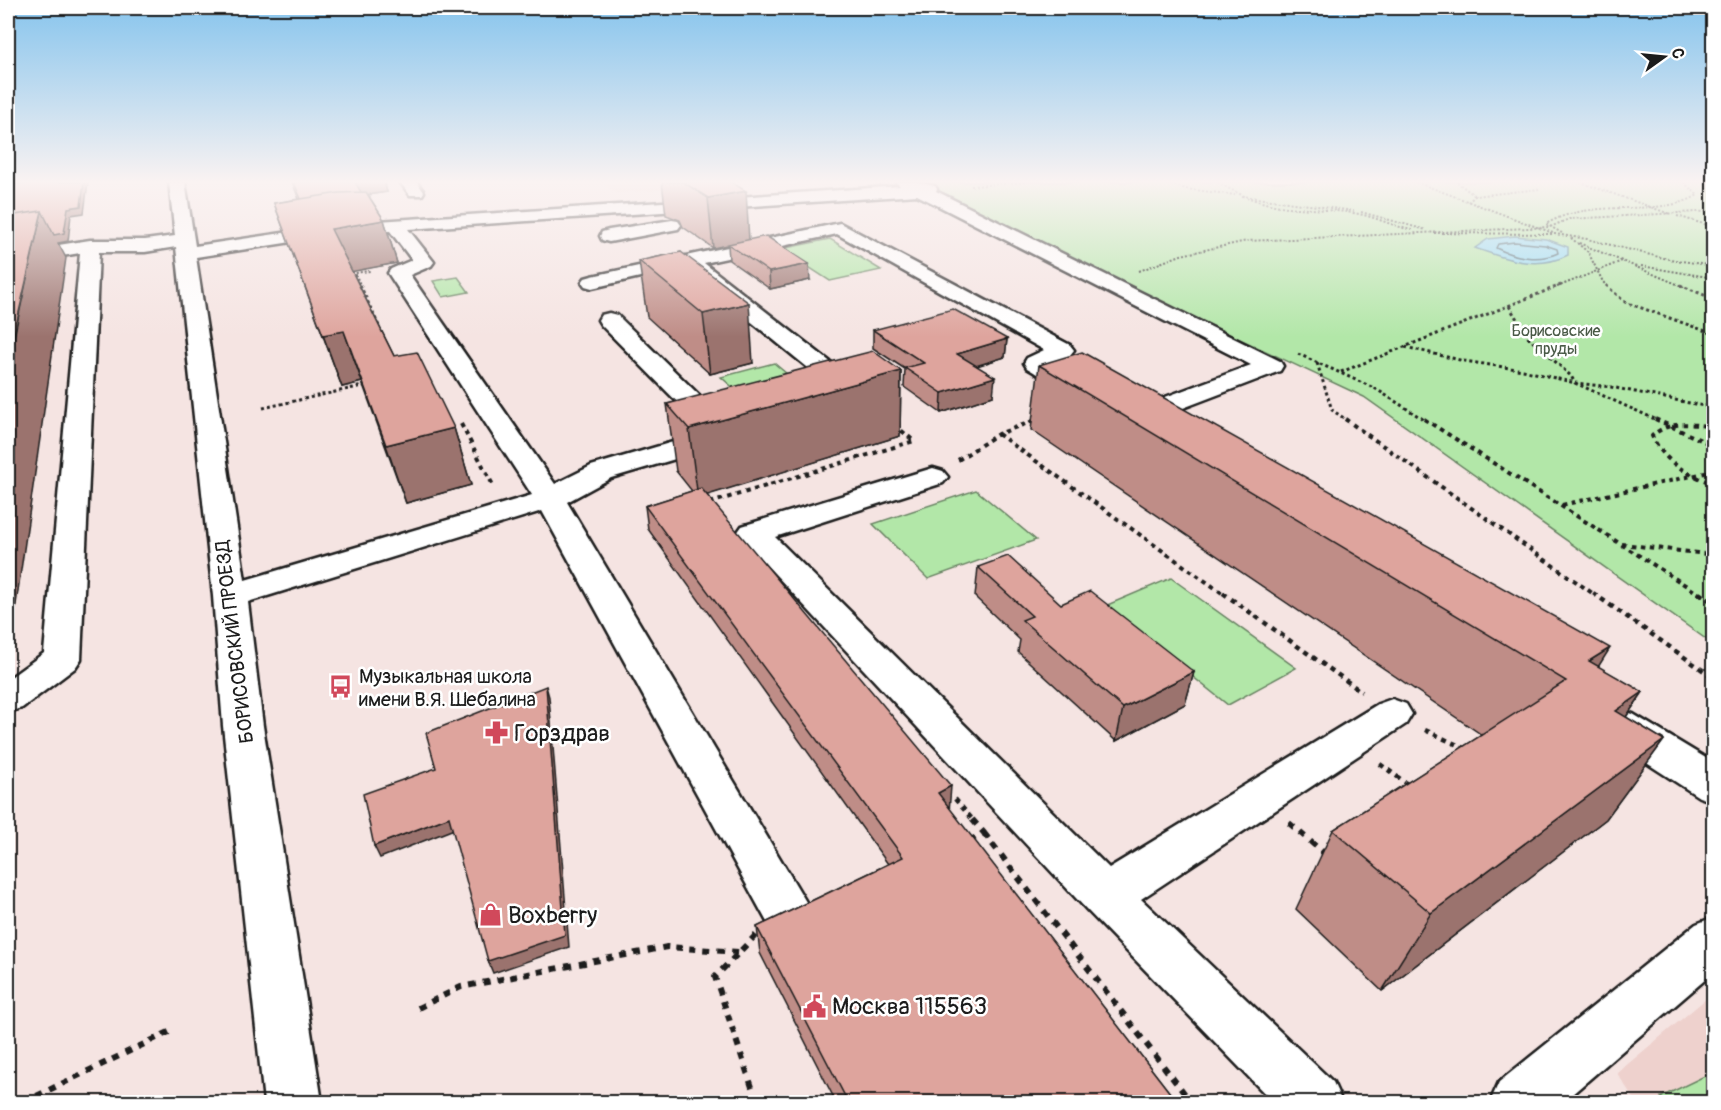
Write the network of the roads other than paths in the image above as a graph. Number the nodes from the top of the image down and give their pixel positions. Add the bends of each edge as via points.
1 (184, 234) edge
2 (299, 234) edge
3 (402, 234) edge
4 (622, 234) edge
5 (812, 234) edge
6 (851, 234) edge
7 (1012, 234) edge
8 (609, 236) dead end
9 (90, 246) junction
10 (186, 247) junction
11 (8, 259) edge
12 (688, 260) junction
13 (592, 282) dead end
14 (609, 320) dead end
15 (1117, 408) junction
16 (814, 409) edge
17 (1166, 438) edge
18 (933, 477) road end
19 (550, 499) junction
20 (230, 596) junction
21 (8, 698) edge
22 (1592, 708) edge
23 (1392, 714) road end
24 (1713, 785) edge
25 (1105, 896) junction
26 (784, 907) road end
27 (1713, 940) edge
28 (294, 1102) edge
29 (1313, 1102) edge
30 (1519, 1102) edge

1 - 10 street, БОРИСОВСКИЙ ПРОЕЗД
2 - 10 street
3 - 19 street via 424,262 398,273
4 - 8 street
5 - 12 street
6 - 15 street via 1062,350 1036,363
7 - 15 street via 1270,366
9 - 10 street
9 - 11 street
9 - 21 street via 62,658
10 - 20 street, БОРИСОВСКИЙ ПРОЕЗД
12 - 13 street
12 - 16 street via 842,383 825,406
14 - 19 street via 738,432 601,472
15 - 17 street
18 - 25 street via 753,533
19 - 20 street
19 - 26 street
20 - 28 street, БОРИСОВСКИЙ ПРОЕЗД via 243,726
22 - 24 street
23 - 25 street
25 - 29 street
27 - 30 street

